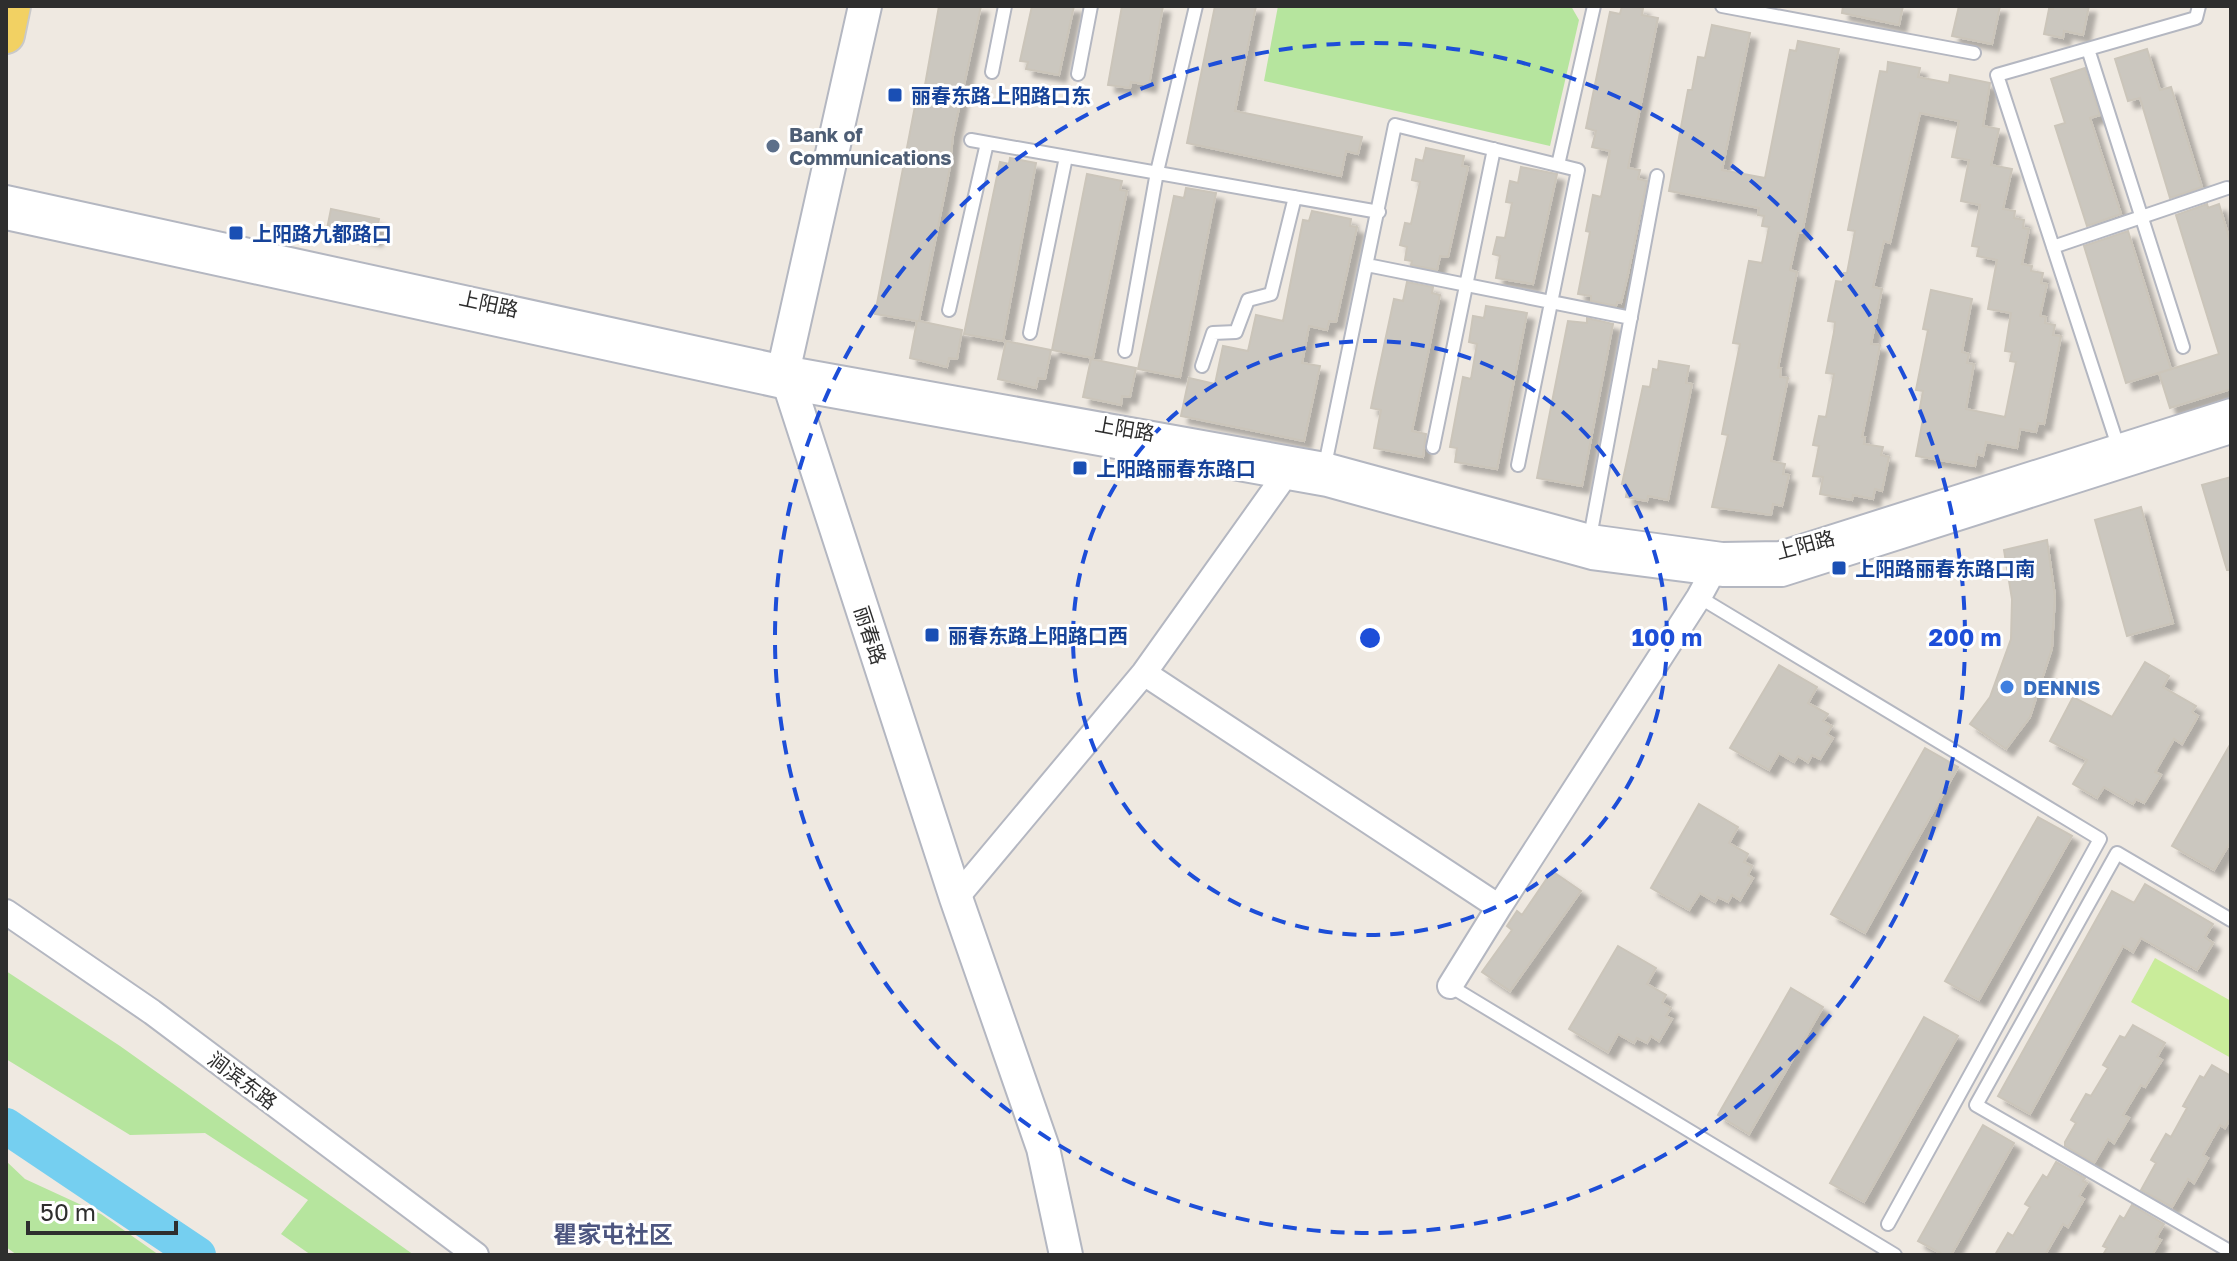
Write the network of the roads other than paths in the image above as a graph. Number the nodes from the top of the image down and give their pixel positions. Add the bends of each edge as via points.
1 (12, 6) edge
2 (22, 6) edge
3 (865, 6) edge
4 (886, 6) edge
5 (1005, 6) edge
6 (1091, 6) edge
7 (1196, 6) edge
8 (1594, 6) edge
9 (1722, 6) edge
10 (2199, 6) edge
11 (6, 35) edge
12 (2088, 49) junction
13 (6, 52) edge
14 (1974, 53) dead end
15 (992, 72) dead end
16 (1078, 74) dead end
17 (971, 140) dead end
18 (987, 143) junction
19 (1494, 149) junction
20 (1066, 157) junction
21 (1558, 165) junction
22 (1157, 172) junction
23 (1657, 176) dead end
24 (2227, 188) dead end
25 (1295, 197) junction
26 (6, 198) edge
27 (1379, 212) junction
28 (6, 217) edge
29 (2142, 217) junction
30 (2053, 247) junction
31 (1367, 265) junction
32 (1467, 285) junction
33 (1551, 302) junction
34 (949, 310) dead end
35 (1631, 318) junction
36 (1030, 333) dead end
37 (2183, 347) dead end
38 (1125, 351) dead end
39 (1202, 366) dead end
40 (798, 380) junction
41 (2231, 411) edge
42 (2231, 431) edge
43 (2118, 446) junction
44 (1433, 447) dead end
45 (1325, 465) junction
46 (1518, 465) dead end
47 (1291, 467) junction
48 (1590, 537) junction
49 (1717, 564) junction
50 (1699, 597) junction
51 (1144, 673) junction
52 (963, 890) junction
53 (1499, 907) junction
54 (6, 912) edge
55 (2231, 920) edge
56 (1450, 986) joint
57 (1888, 1224) dead end
58 (2231, 1252) edge
59 (476, 1255) edge
60 (1066, 1255) edge
61 (1086, 1255) edge
62 (1895, 1255) edge

1 - 11 main road
2 - 13 main road
3 - 40 main road
4 - 40 main road
5 - 15 lane
6 - 16 lane
7 - 22 lane
8 - 21 lane
9 - 14 lane
10 - 12 lane via 2196,18
12 - 29 lane
12 - 30 lane via 1997,75
17 - 18 lane
18 - 20 lane
18 - 34 lane
19 - 21 lane
19 - 27 lane via 1395,125
19 - 32 lane
20 - 22 lane
20 - 36 lane
21 - 33 lane via 1578,170
22 - 25 lane
22 - 38 lane
23 - 35 lane
24 - 29 lane
25 - 27 lane
25 - 39 lane via 1271,294 1248,300 1236,332 1213,333
26 - 40 street, 上阳路
27 - 31 lane
28 - 40 street, 上阳路
29 - 30 lane
29 - 37 lane
30 - 43 lane
31 - 32 lane
31 - 45 lane
32 - 33 lane
32 - 44 lane
33 - 35 lane
33 - 46 lane
35 - 48 lane
40 - 47 street, 上阳路
40 - 52 main road, 丽春路
41 - 43 street, 上阳路
42 - 49 street, 上阳路 via 1782,574
43 - 49 street, 上阳路 via 1780,554
45 - 47 street, 上阳路
45 - 48 street, 上阳路
47 - 49 street, 上阳路 via 1327,484 1592,557
47 - 51 street
48 - 49 street, 上阳路
49 - 50 street
50 - 53 street
50 - 57 lane via 2100,839
51 - 52 street
51 - 53 street
52 - 60 main road, 丽春路 via 1043,1148
52 - 61 main road, 丽春路 via 1064,1151
53 - 56 street
54 - 59 street, 涧滨东路 via 152,1012
55 - 58 lane via 2117,853 1976,1105
56 - 62 lane

